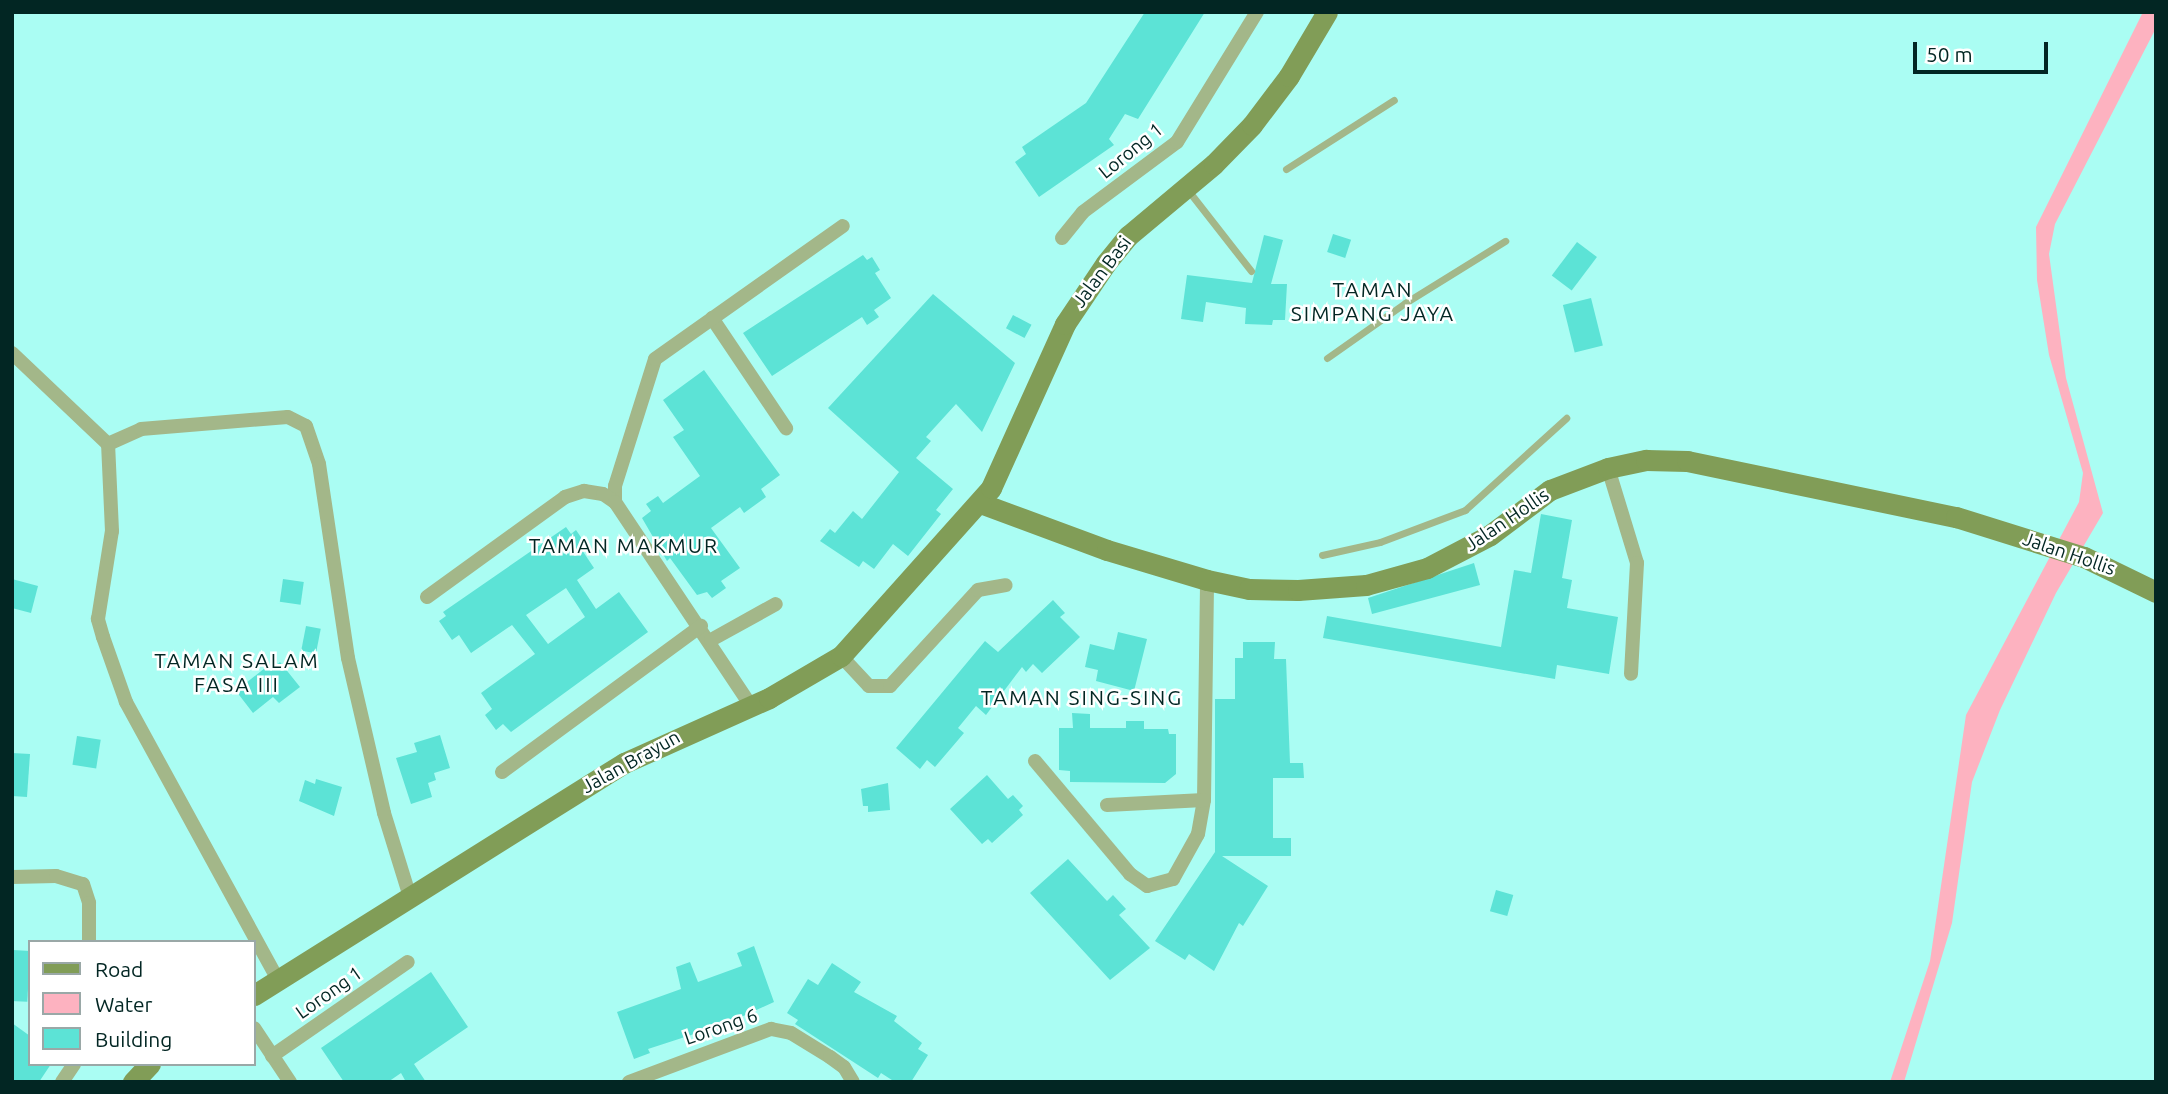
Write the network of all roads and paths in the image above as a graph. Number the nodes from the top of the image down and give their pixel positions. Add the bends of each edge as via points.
1 (1257, 12) edge
2 (1327, 12) edge
3 (1394, 100) dead end
4 (1286, 169) dead end
5 (1186, 188) junction
6 (843, 226) dead end
7 (1062, 238) dead end
8 (1505, 241) dead end
9 (1251, 271) dead end
10 (712, 318) junction
11 (12, 353) edge
12 (1327, 358) dead end
13 (1566, 418) dead end
14 (786, 428) dead end
15 (108, 443) junction
16 (1608, 468) junction
17 (615, 502) junction
18 (980, 503) junction
19 (1322, 555) dead end
20 (1208, 580) junction
21 (1006, 584) dead end
22 (2156, 592) edge
23 (427, 597) dead end
24 (776, 604) dead end
25 (701, 626) junction
26 (711, 640) junction
27 (841, 656) junction
28 (1631, 674) dead end
29 (751, 706) junction
30 (1035, 761) dead end
31 (502, 772) dead end
32 (1203, 800) junction
33 (1107, 806) dead end
34 (12, 877) edge
35 (409, 894) junction
36 (89, 940) edge
37 (408, 962) dead end
38 (277, 978) junction
39 (256, 994) edge
40 (256, 1031) edge
41 (272, 1056) junction
42 (73, 1066) edge
43 (148, 1066) edge
44 (62, 1082) edge
45 (133, 1082) edge
46 (290, 1082) edge
47 (629, 1082) edge
48 (853, 1082) edge

1 - 7 street, Lorong 1 via 1177,142 1083,212
2 - 5 main road, Jalan Basi via 1271,102 1230,149
3 - 4 lane
5 - 9 lane
5 - 18 main road, Jalan Basi via 1128,236 1090,284 1065,324
6 - 10 street
8 - 12 lane
10 - 14 street
10 - 17 street via 650,367 615,486
11 - 15 street
13 - 19 lane via 1465,510 1380,542
15 - 35 street via 141,429 288,417 306,426 319,464 348,658 384,813
15 - 38 street via 112,531 98,619 103,637 126,702
16 - 20 main road, Jalan Hollis via 1550,490 1490,535 1427,568 1366,584 1298,590 1249,589
16 - 22 main road, Jalan Hollis via 1646,460 1687,461 1956,517 2084,557
16 - 28 street via 1637,563
17 - 23 street via 603,494 574,492
17 - 25 street
18 - 20 main road, Jalan Hollis via 1107,550
18 - 27 main road, Jalan Brayun
20 - 32 street
21 - 27 street via 978,590 890,686 869,686
24 - 26 street
25 - 26 street
25 - 31 street
26 - 29 street
27 - 29 main road, Jalan Brayun
29 - 35 main road, Jalan Brayun via 624,763
30 - 32 street via 1130,874 1147,886 1165,884 1180,870 1198,834
32 - 33 street
34 - 36 street via 56,876 83,884 89,903
35 - 38 main road, Jalan Brayun
37 - 41 street, Lorong 1
38 - 39 main road, Jalan Brayun
40 - 41 street
41 - 46 street
42 - 44 street
43 - 45 main road
47 - 48 street, Lorong 6 via 771,1029 791,1033 830,1057 844,1067

